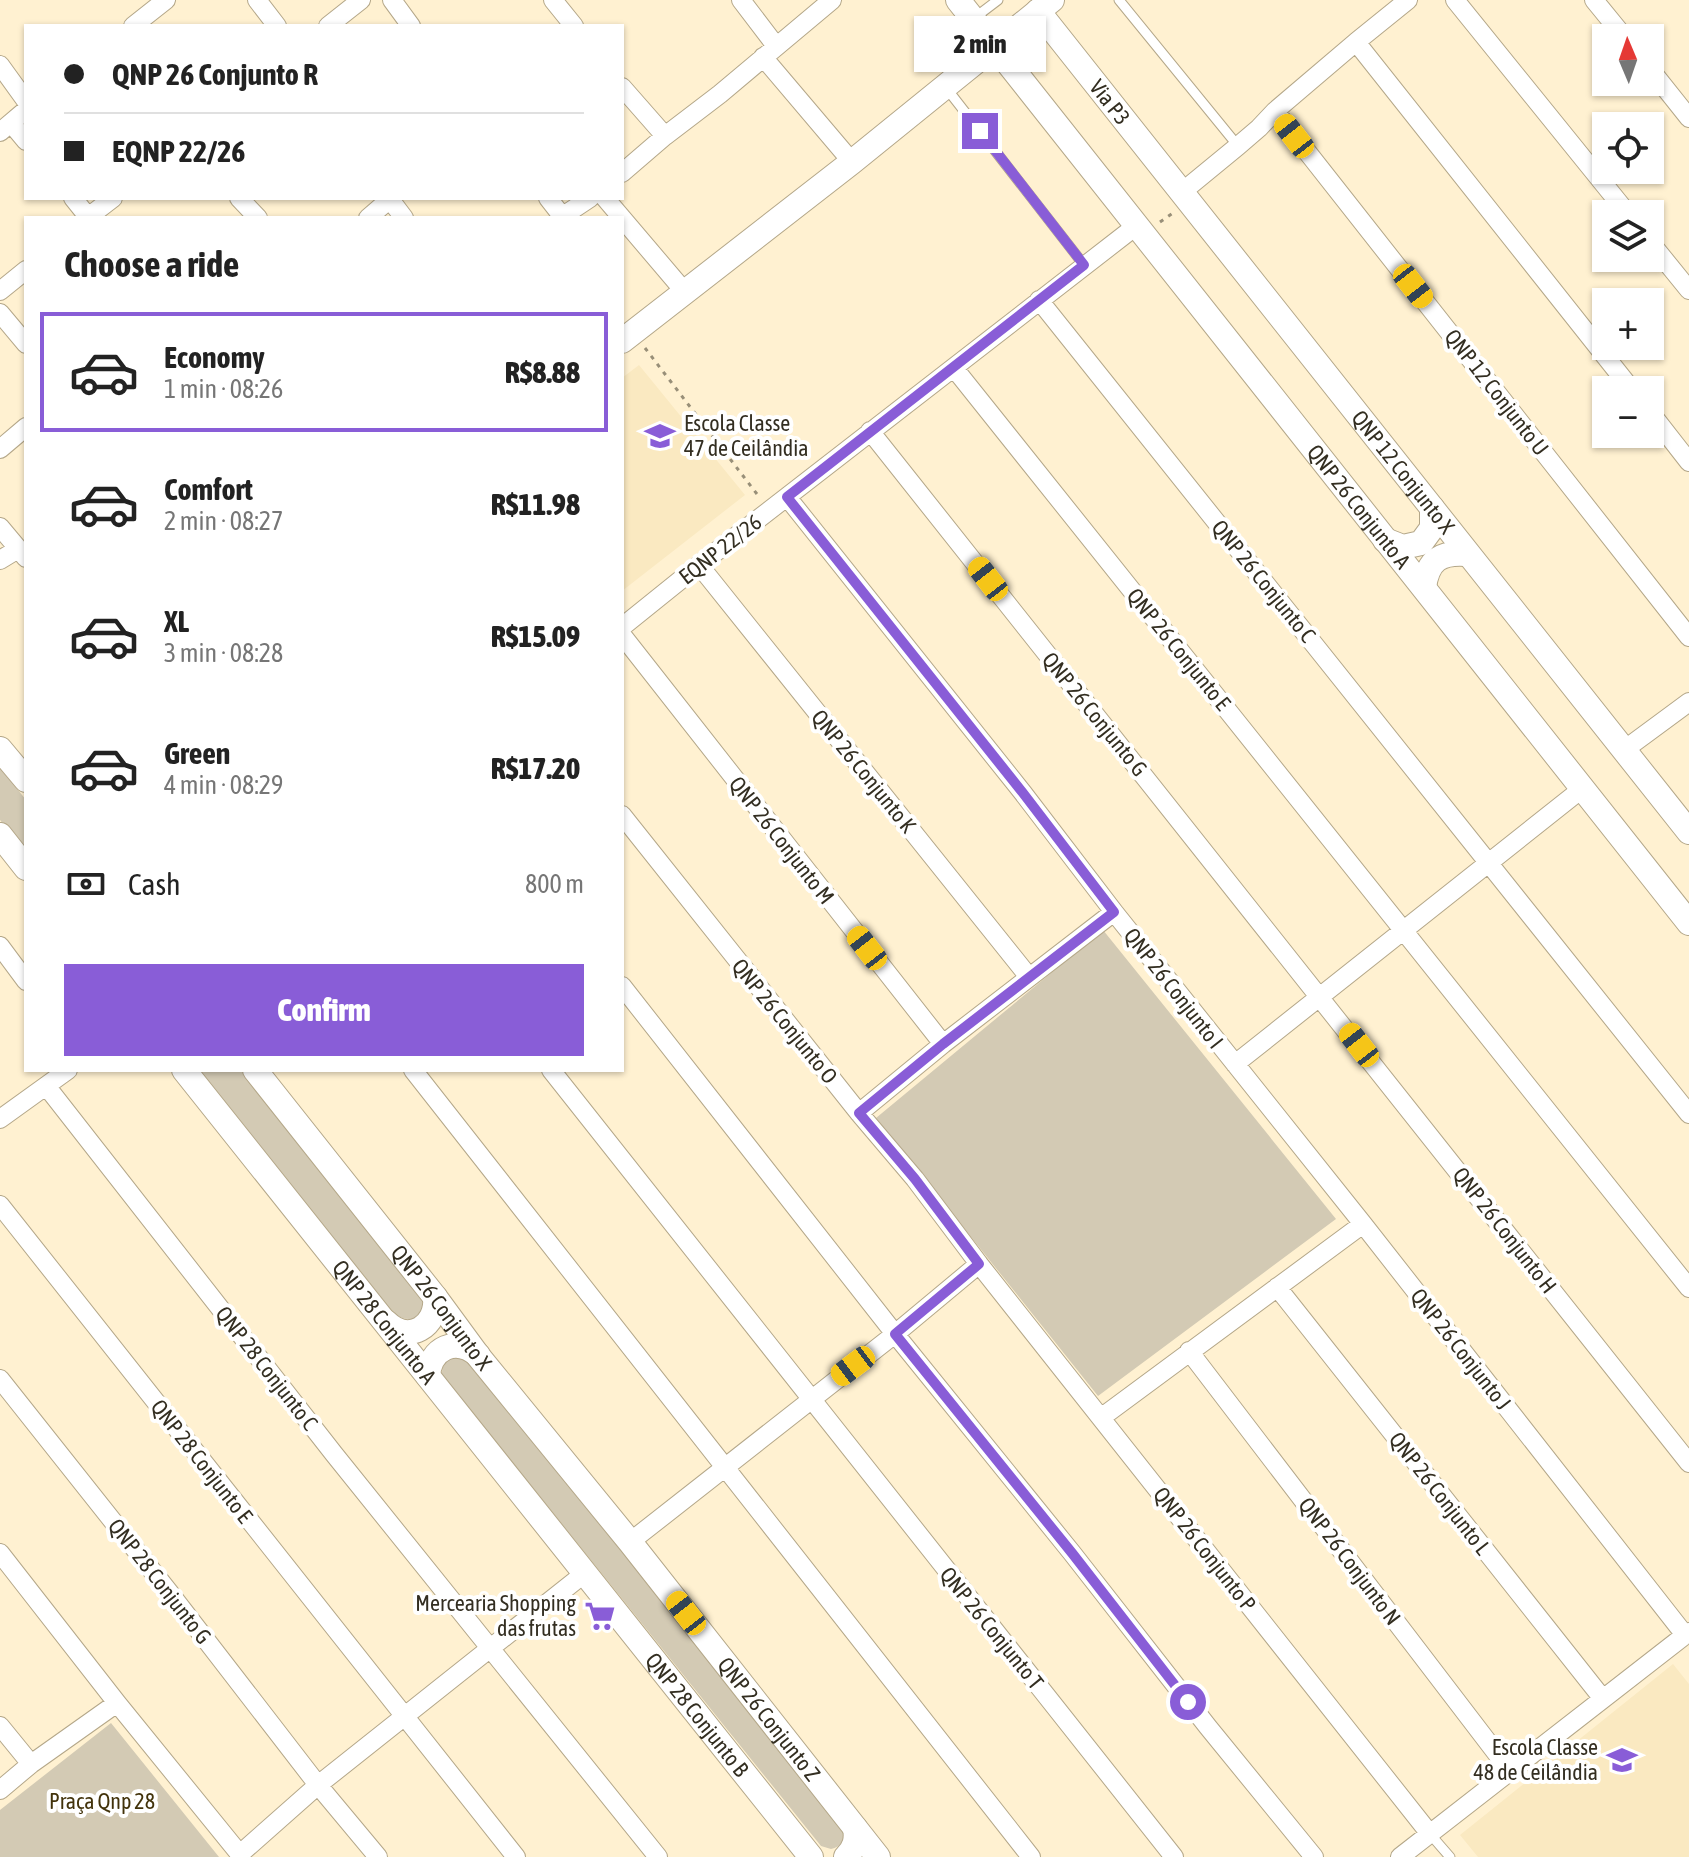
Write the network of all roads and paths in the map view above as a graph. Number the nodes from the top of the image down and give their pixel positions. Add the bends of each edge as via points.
1 (166, 0) edge
2 (257, 0) edge
3 (361, 0) edge
4 (392, 0) edge
5 (553, 0) edge
6 (741, 0) edge
7 (832, 0) edge
8 (998, 0) edge
9 (1119, 0) edge
10 (1408, 0) edge
11 (1455, 0) edge
12 (1594, 0) edge
13 (1045, 6) edge
14 (966, 9) edge
15 (136, 24) edge
16 (275, 24) edge
17 (331, 24) edge
18 (410, 24) edge
19 (572, 24) edge
20 (1614, 24) edge
21 (1356, 42) junction
22 (994, 47) junction
23 (769, 51) junction
24 (0, 65) edge
25 (945, 86) junction
26 (1664, 87) edge
27 (624, 89) edge
28 (24, 98) edge
29 (1275, 111) junction
30 (24, 112) edge
31 (1689, 118) edge
32 (5, 127) edge
33 (665, 136) junction
34 (24, 140) edge
35 (1238, 146) junction
36 (852, 162) junction
37 (624, 171) edge
38 (1185, 196) junction
39 (110, 200) edge
40 (241, 200) edge
41 (389, 200) edge
42 (587, 200) edge
43 (607, 200) edge
44 (1617, 200) edge
45 (90, 216) edge
46 (256, 216) edge
47 (370, 216) edge
48 (563, 216) edge
49 (620, 216) edge
50 (624, 220) edge
51 (1139, 231) junction
52 (1664, 259) edge
53 (1084, 265) junction
54 (24, 272) edge
55 (1689, 290) edge
56 (0, 291) edge
57 (684, 291) junction
58 (1039, 300) junction
59 (0, 313) edge
60 (628, 337) edge
61 (24, 342) edge
62 (954, 368) junction
63 (1621, 376) edge
64 (24, 429) edge
65 (1664, 430) edge
66 (870, 431) junction
67 (0, 449) edge
68 (1689, 462) edge
69 (787, 497) junction
70 (1432, 508) junction
71 (770, 510) junction
72 (0, 527) edge
73 (1385, 540) junction
74 (22, 554) edge
75 (1467, 554) junction
76 (0, 560) edge
77 (699, 565) junction
78 (1424, 587) junction
79 (624, 625) edge
80 (1689, 637) edge
81 (624, 638) edge
82 (1689, 702) edge
83 (0, 749) edge
84 (1624, 750) junction
85 (24, 778) edge
86 (1583, 788) junction
87 (624, 818) edge
88 (1689, 832) edge
89 (1, 837) edge
90 (1489, 862) junction
91 (24, 866) edge
92 (1114, 912) junction
93 (1689, 923) edge
94 (1403, 930) junction
95 (0, 946) edge
96 (1029, 977) junction
97 (24, 978) edge
98 (624, 989) edge
99 (1320, 996) junction
100 (943, 1044) junction
101 (1235, 1064) junction
102 (66, 1072) edge
103 (186, 1072) edge
104 (257, 1072) edge
105 (415, 1072) edge
106 (553, 1072) edge
107 (47, 1087) junction
108 (859, 1113) junction
109 (1689, 1114) edge
110 (0, 1119) edge
111 (0, 1205) edge
112 (1363, 1224) junction
113 (979, 1264) junction
114 (1277, 1287) junction
115 (1689, 1288) edge
116 (435, 1297) junction
117 (384, 1320) junction
118 (895, 1334) junction
119 (1189, 1351) junction
120 (479, 1357) junction
121 (428, 1376) junction
122 (0, 1379) edge
123 (811, 1398) junction
124 (1102, 1417) junction
125 (1689, 1463) edge
126 (726, 1466) junction
127 (630, 1542) junction
128 (0, 1553) edge
129 (585, 1573) junction
130 (1687, 1634) edge
131 (489, 1648) junction
132 (1603, 1699) junction
133 (117, 1703) junction
134 (405, 1717) junction
135 (0, 1726) edge
136 (31, 1764) junction
137 (1510, 1771) junction
138 (318, 1785) junction
139 (0, 1790) edge
140 (855, 1828) junction
141 (1430, 1834) junction
142 (241, 1856) edge
143 (378, 1857) edge
144 (516, 1857) edge
145 (658, 1857) edge
146 (811, 1857) edge
147 (846, 1857) edge
148 (878, 1857) edge
149 (1031, 1857) edge
150 (1174, 1857) edge
151 (1314, 1857) edge
152 (1400, 1857) edge
153 (1450, 1857) edge

1 - 15 street
2 - 16 street
3 - 17 street
4 - 18 street
5 - 19 street
6 - 23 street
7 - 23 street
8 - 14 lane
9 - 35 lane
10 - 21 street
11 - 44 street
12 - 20 street
13 - 22 street
13 - 38 street, Via P3
14 - 22 street
21 - 29 street
21 - 63 street
22 - 25 street
22 - 51 street
23 - 33 street
23 - 36 street
24 - 28 street
25 - 36 street
25 - 53 lane
26 - 31 street
27 - 33 street
29 - 35 street
29 - 80 street, QNP 12 Conjunto U
30 - 32 street
32 - 34 street
33 - 37 street
35 - 38 street
36 - 57 street
38 - 51 path
38 - 70 street, QNP 12 Conjunto X
39 - 45 street
40 - 46 street
41 - 47 street
42 - 48 street
43 - 49 street
50 - 57 street
51 - 53 street, EQNP 22/26
51 - 73 street, QNP 26 Conjunto A
52 - 55 street
53 - 58 street, EQNP 22/26
54 - 56 street
57 - 60 street
58 - 62 street, EQNP 22/26
58 - 90 street, QNP 26 Conjunto C
59 - 61 street
60 - 71 path
62 - 66 street, EQNP 22/26
62 - 94 street, QNP 26 Conjunto E
64 - 67 street
65 - 68 street
66 - 69 street, EQNP 22/26
66 - 99 street, QNP 26 Conjunto G
69 - 71 street, EQNP 22/26
69 - 92 street, QNP 26 Conjunto I
70 - 73 street via 1432,528 1421,543 1403,547
70 - 75 street, QNP 12 Conjunto X
71 - 77 street, EQNP 22/26
72 - 74 street
73 - 78 street, QNP 26 Conjunto A
74 - 76 street
75 - 78 street via 1436,559 1426,571
75 - 84 street, QNP 12 Conjunto X
77 - 79 street, EQNP 22/26
77 - 96 street, QNP 26 Conjunto K
78 - 86 street, QNP 26 Conjunto A
81 - 100 street, QNP 26 Conjunto M
82 - 84 street
83 - 85 street
84 - 88 street, QNP 12 Conjunto X
86 - 90 street
86 - 93 street, QNP 26 Conjunto A
87 - 108 street, QNP 26 Conjunto O
89 - 91 street
90 - 94 street
90 - 109 street, QNP 26 Conjunto C
92 - 96 street
92 - 101 street, QNP 26 Conjunto I
94 - 99 street
94 - 115 street, QNP 26 Conjunto E
95 - 97 street
96 - 100 street
98 - 118 street
99 - 101 street
99 - 125 street, QNP 26 Conjunto H
100 - 108 street
101 - 112 street, QNP 26 Conjunto J
102 - 107 street
103 - 117 street, QNP 28 Conjunto A
104 - 116 street, QNP 26 Conjunto X
105 - 126 street
106 - 123 street, QNP 26 Conjunto T
107 - 110 street
107 - 131 street, QNP 28 Conjunto C
108 - 113 street, QNP 26 Conjunto O
111 - 134 street, QNP 28 Conjunto E
112 - 114 street
112 - 130 street, QNP 26 Conjunto J
113 - 118 street
113 - 124 street, QNP 26 Conjunto P
114 - 119 street
114 - 132 street, QNP 26 Conjunto L
116 - 117 street via 434,1314 423,1328 406,1332
116 - 120 street, QNP 26 Conjunto X
117 - 121 street, QNP 28 Conjunto A
118 - 123 street
118 - 151 street
119 - 124 street
119 - 137 street, QNP 26 Conjunto N
120 - 121 street via 461,1346 446,1348 431,1362
120 - 127 street, QNP 26 Conjunto X
121 - 129 street, QNP 28 Conjunto A
122 - 138 street, QNP 28 Conjunto G
123 - 126 street
123 - 150 street, QNP 26 Conjunto T
124 - 141 street, QNP 26 Conjunto P
126 - 127 street
126 - 149 street
127 - 140 street, QNP 26 Conjunto Z
128 - 133 street
129 - 131 street
129 - 146 street, QNP 28 Conjunto B
130 - 132 street
131 - 134 street
131 - 145 street, QNP 28 Conjunto C
132 - 137 street
133 - 136 street
133 - 142 street
134 - 138 street
134 - 144 street, QNP 28 Conjunto E
135 - 136 street
136 - 139 street
137 - 141 street
138 - 142 street
138 - 143 street, QNP 28 Conjunto G
140 - 147 street via 855,1844
140 - 148 street, QNP 26 Conjunto Z
141 - 152 street
141 - 153 lane

